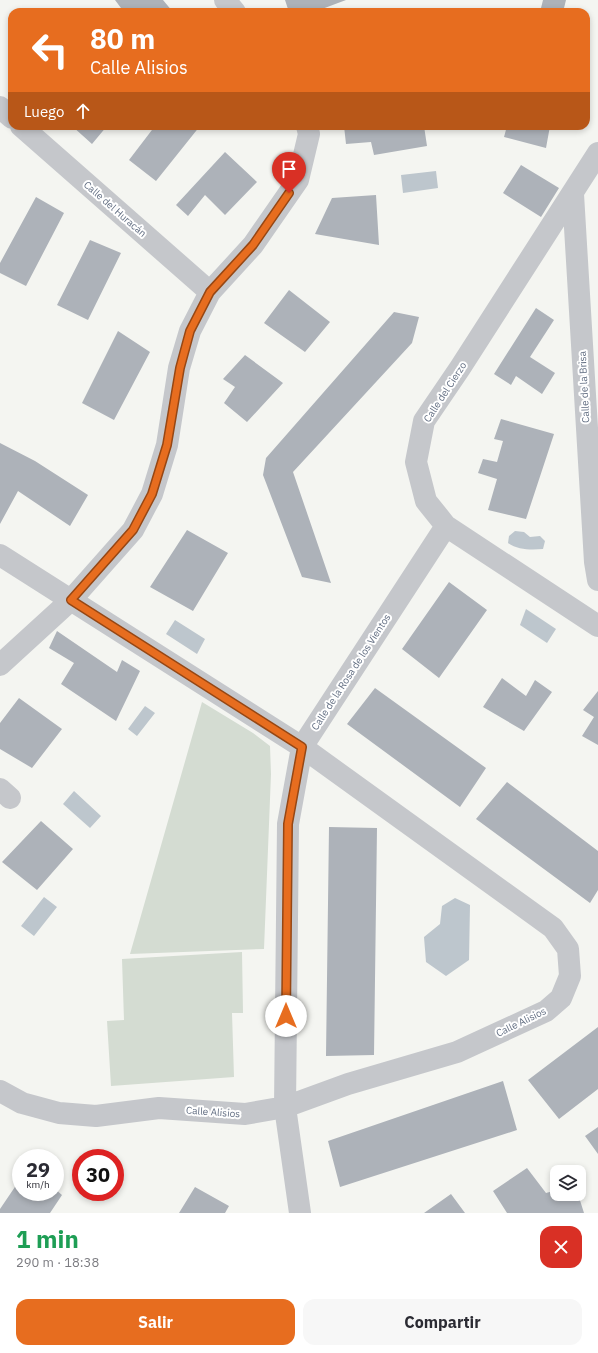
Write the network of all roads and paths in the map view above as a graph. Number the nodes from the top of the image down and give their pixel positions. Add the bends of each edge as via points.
1 (225, 0) edge
2 (232, 8) edge
3 (0, 107) edge
4 (8, 114) edge
5 (26, 130) edge
6 (308, 130) edge
7 (598, 153) edge
8 (573, 194) junction
9 (210, 292) junction
10 (446, 526) junction
11 (0, 555) edge
12 (598, 580) edge
13 (71, 600) junction
14 (598, 626) edge
15 (0, 665) edge
16 (302, 747) junction
17 (0, 1091) edge
18 (285, 1107) junction
19 (300, 1213) edge

1 - 2 street
3 - 4 street
5 - 9 street, Calle del Huracán
6 - 9 street via 298,180 253,245
7 - 8 street, Calle del Cierzo
8 - 10 street, Calle del Cierzo via 424,421 416,462 426,501
8 - 12 street, Calle de la Brisa
9 - 13 street via 190,331 180,368 167,445 152,494 133,530
10 - 14 street, Calle del Cierzo
10 - 16 street, Calle de la Rosa de los Vientos
11 - 13 street, Calle Alisios
13 - 15 street
13 - 16 street, Calle Alisios
16 - 18 street, Calle de la Rosa de los Vientos via 288,824
16 - 18 street, Calle Alisios via 553,928 568,949 570,976 561,998 546,1011 471,1046 348,1084
17 - 18 street, Calle Alisios via 22,1103 59,1113 96,1116 159,1108 245,1114
18 - 19 street, Calle de la Rosa de los Vientos

